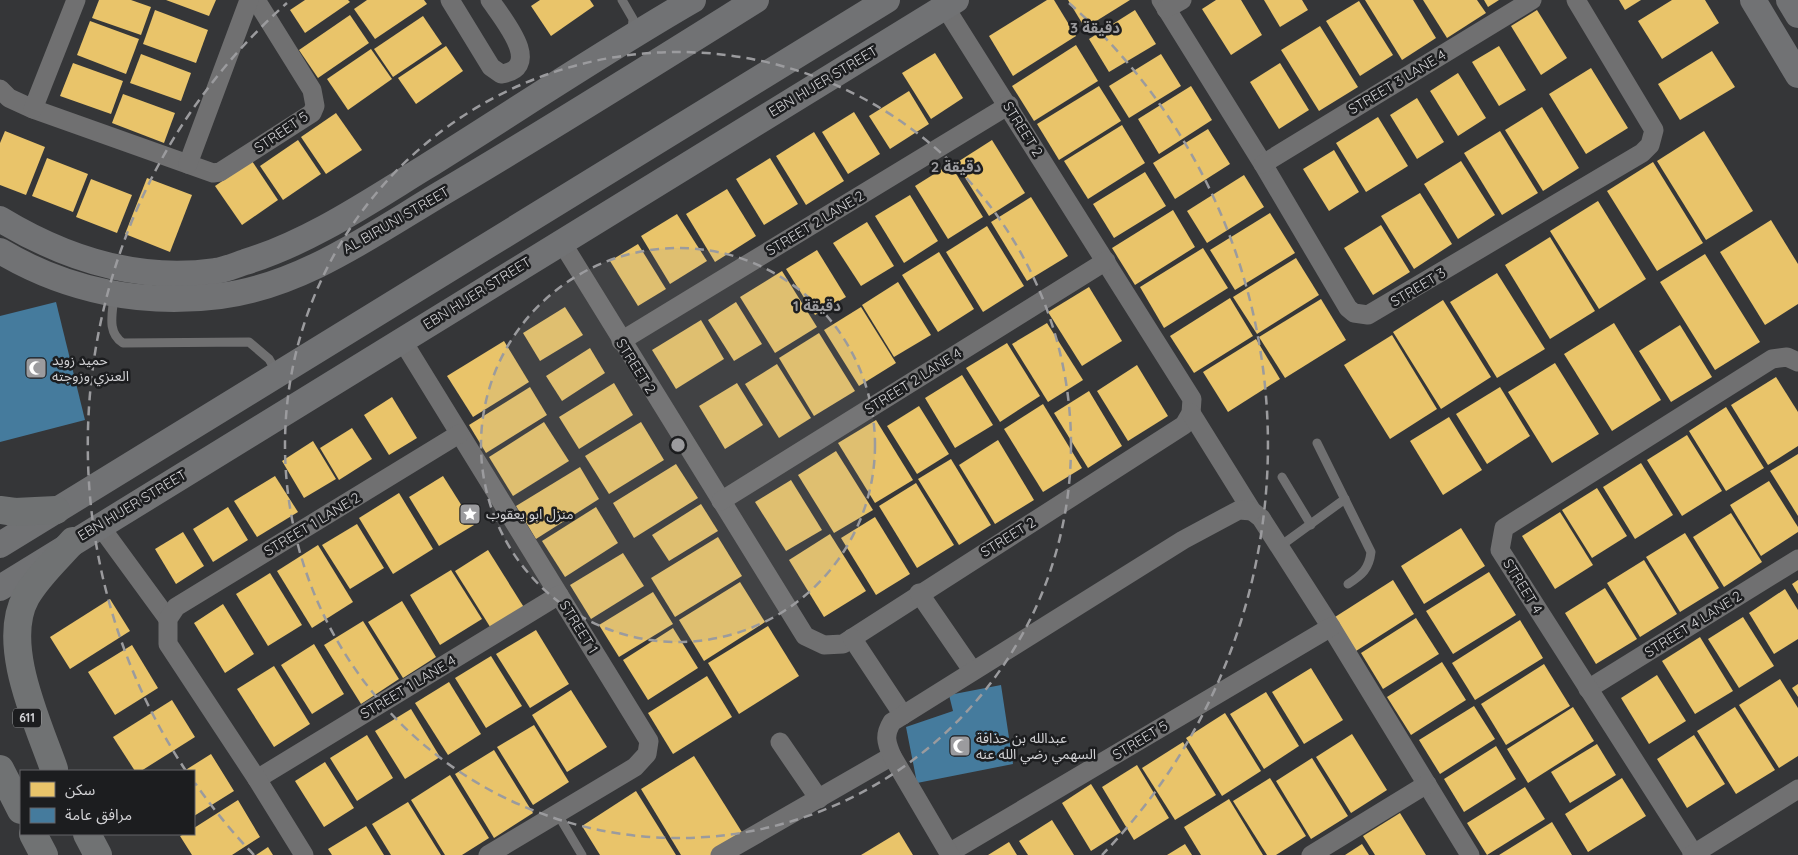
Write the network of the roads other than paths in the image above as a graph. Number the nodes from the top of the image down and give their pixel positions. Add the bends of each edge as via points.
1 (76, 0) edge
2 (249, 0) edge
3 (256, 0) edge
4 (450, 0) edge
5 (490, 0) edge
6 (622, 0) edge
7 (692, 0) edge
8 (756, 0) edge
9 (886, 0) edge
10 (1532, 0) edge
11 (1576, 0) edge
12 (1789, 0) edge
13 (1761, 1) edge
14 (950, 3) edge
15 (1170, 3) edge
16 (1798, 15) edge
17 (629, 37) junction
18 (1798, 76) edge
19 (749, 86) junction
20 (0, 89) edge
21 (1009, 106) junction
22 (33, 109) junction
23 (706, 112) junction
24 (764, 117) junction
25 (480, 134) junction
26 (729, 139) junction
27 (452, 151) junction
28 (496, 161) junction
29 (188, 164) junction
30 (1263, 164) junction
31 (469, 177) junction
32 (0, 219) edge
33 (561, 241) junction
34 (0, 251) edge
35 (1106, 261) junction
36 (114, 295) junction
37 (402, 340) junction
38 (621, 341) junction
39 (1798, 362) edge
40 (278, 374) junction
41 (1191, 414) junction
42 (460, 434) junction
43 (1317, 443) dead end
44 (1282, 478) dead end
45 (1345, 500) junction
46 (721, 501) junction
47 (0, 510) edge
48 (56, 510) junction
49 (1252, 511) junction
50 (1310, 525) junction
51 (100, 526) junction
52 (73, 542) junction
53 (0, 545) edge
54 (1279, 547) junction
55 (1798, 560) edge
56 (1348, 584) dead end
57 (0, 588) edge
58 (919, 593) junction
59 (559, 596) junction
60 (168, 619) junction
61 (1331, 627) junction
62 (852, 638) junction
63 (0, 665) edge
64 (972, 670) junction
65 (1588, 688) junction
66 (903, 715) junction
67 (780, 742) dead end
68 (892, 756) junction
69 (0, 769) edge
70 (54, 770) edge
71 (257, 779) junction
72 (1427, 784) junction
73 (1798, 789) edge
74 (819, 799) junction
75 (20, 808) edge
76 (557, 813) junction
77 (34, 835) edge
78 (88, 835) edge
79 (1699, 853) edge
80 (950, 854) edge
81 (44, 855) edge
82 (98, 855) edge
83 (304, 855) edge
84 (488, 855) edge
85 (582, 855) edge
86 (720, 855) edge
87 (1311, 855) edge
88 (1470, 855) edge

1 - 22 street
2 - 29 street
3 - 29 street, STREET 5 via 312,90 315,106 312,113 225,169 213,173
4 - 5 street via 491,67 501,74 507,73 521,60 521,48
6 - 17 lane via 632,19
7 - 17 main road, AL BIRUNI STREET
8 - 28 main road, AL BIRUNI STREET
9 - 19 main road
10 - 30 street, STREET 3 LANE 4
11 - 30 street, STREET 3 via 1654,130 1650,145 1642,153 1374,312 1362,314 1348,308
12 - 16 main road
13 - 18 main road
14 - 21 street, STREET 2
14 - 24 main road, EBN HIJER STREET
15 - 30 street, STREET 3
17 - 25 main road, AL BIRUNI STREET
19 - 23 main road
19 - 24 main road via 744,99 746,108
20 - 22 street, STREET 5 via 14,101
21 - 35 street, STREET 2
21 - 38 street, STREET 2 LANE 2
22 - 29 street, STREET 5
23 - 26 main road via 715,113 726,121
23 - 40 main road
24 - 26 main road, EBN HIJER STREET
25 - 27 main road, AL BIRUNI STREET
25 - 28 main road via 484,154
26 - 33 main road, EBN HIJER STREET
27 - 31 main road via 459,153 468,163
27 - 32 main road, AL BIRUNI STREET via 358,210 302,239 264,256 216,271 158,273 110,267 38,240
28 - 31 main road, AL BIRUNI STREET
31 - 36 main road, AL BIRUNI STREET via 320,264 273,284 221,296 184,299
33 - 37 main road, EBN HIJER STREET
33 - 38 street, STREET 2
34 - 36 main road, AL BIRUNI STREET via 24,266 72,285
35 - 41 street, STREET 2 via 1192,399
35 - 46 street, STREET 2 LANE 4
36 - 40 lane via 111,329 114,337 123,343 250,342 269,359
37 - 42 street, STREET 1
37 - 51 main road, EBN HIJER STREET
38 - 46 street, STREET 2
39 - 65 street, STREET 4 via 1787,357 1772,359 1504,528 1500,550
40 - 48 main road
41 - 49 street
41 - 58 street, STREET 2 via 1184,425
42 - 59 street, STREET 1
42 - 60 street, STREET 1 LANE 2 via 176,608
43 - 45 lane
44 - 50 lane
45 - 50 lane
45 - 56 lane via 1371,552 1362,575
46 - 62 street, STREET 2 via 805,636 824,645 843,644
47 - 48 main road
48 - 53 main road
49 - 54 street via 1261,518
49 - 64 street via 1239,510 1183,540
50 - 54 lane
51 - 52 main road, EBN HIJER STREET
51 - 60 street
52 - 57 main road, EBN HIJER STREET
52 - 70 main road via 37,581 18,615 16,653
54 - 61 street
55 - 65 street, STREET 4 LANE 2
58 - 62 street, STREET 2
58 - 64 street
59 - 71 street, STREET 1 LANE 4
59 - 76 street, STREET 1 via 650,747 635,767
60 - 71 street via 168,644
61 - 72 street
61 - 80 street, STREET 5
62 - 66 street
63 - 70 main road, 611
64 - 66 street
65 - 79 street, STREET 4
66 - 68 street, STREET 5 via 886,731 886,742
67 - 74 street
68 - 74 street
68 - 80 street, STREET 5
69 - 75 main road
71 - 83 street
72 - 87 street
72 - 88 street
73 - 79 street
74 - 86 street
76 - 84 street, STREET 1
76 - 85 lane
77 - 81 main road
78 - 82 main road

